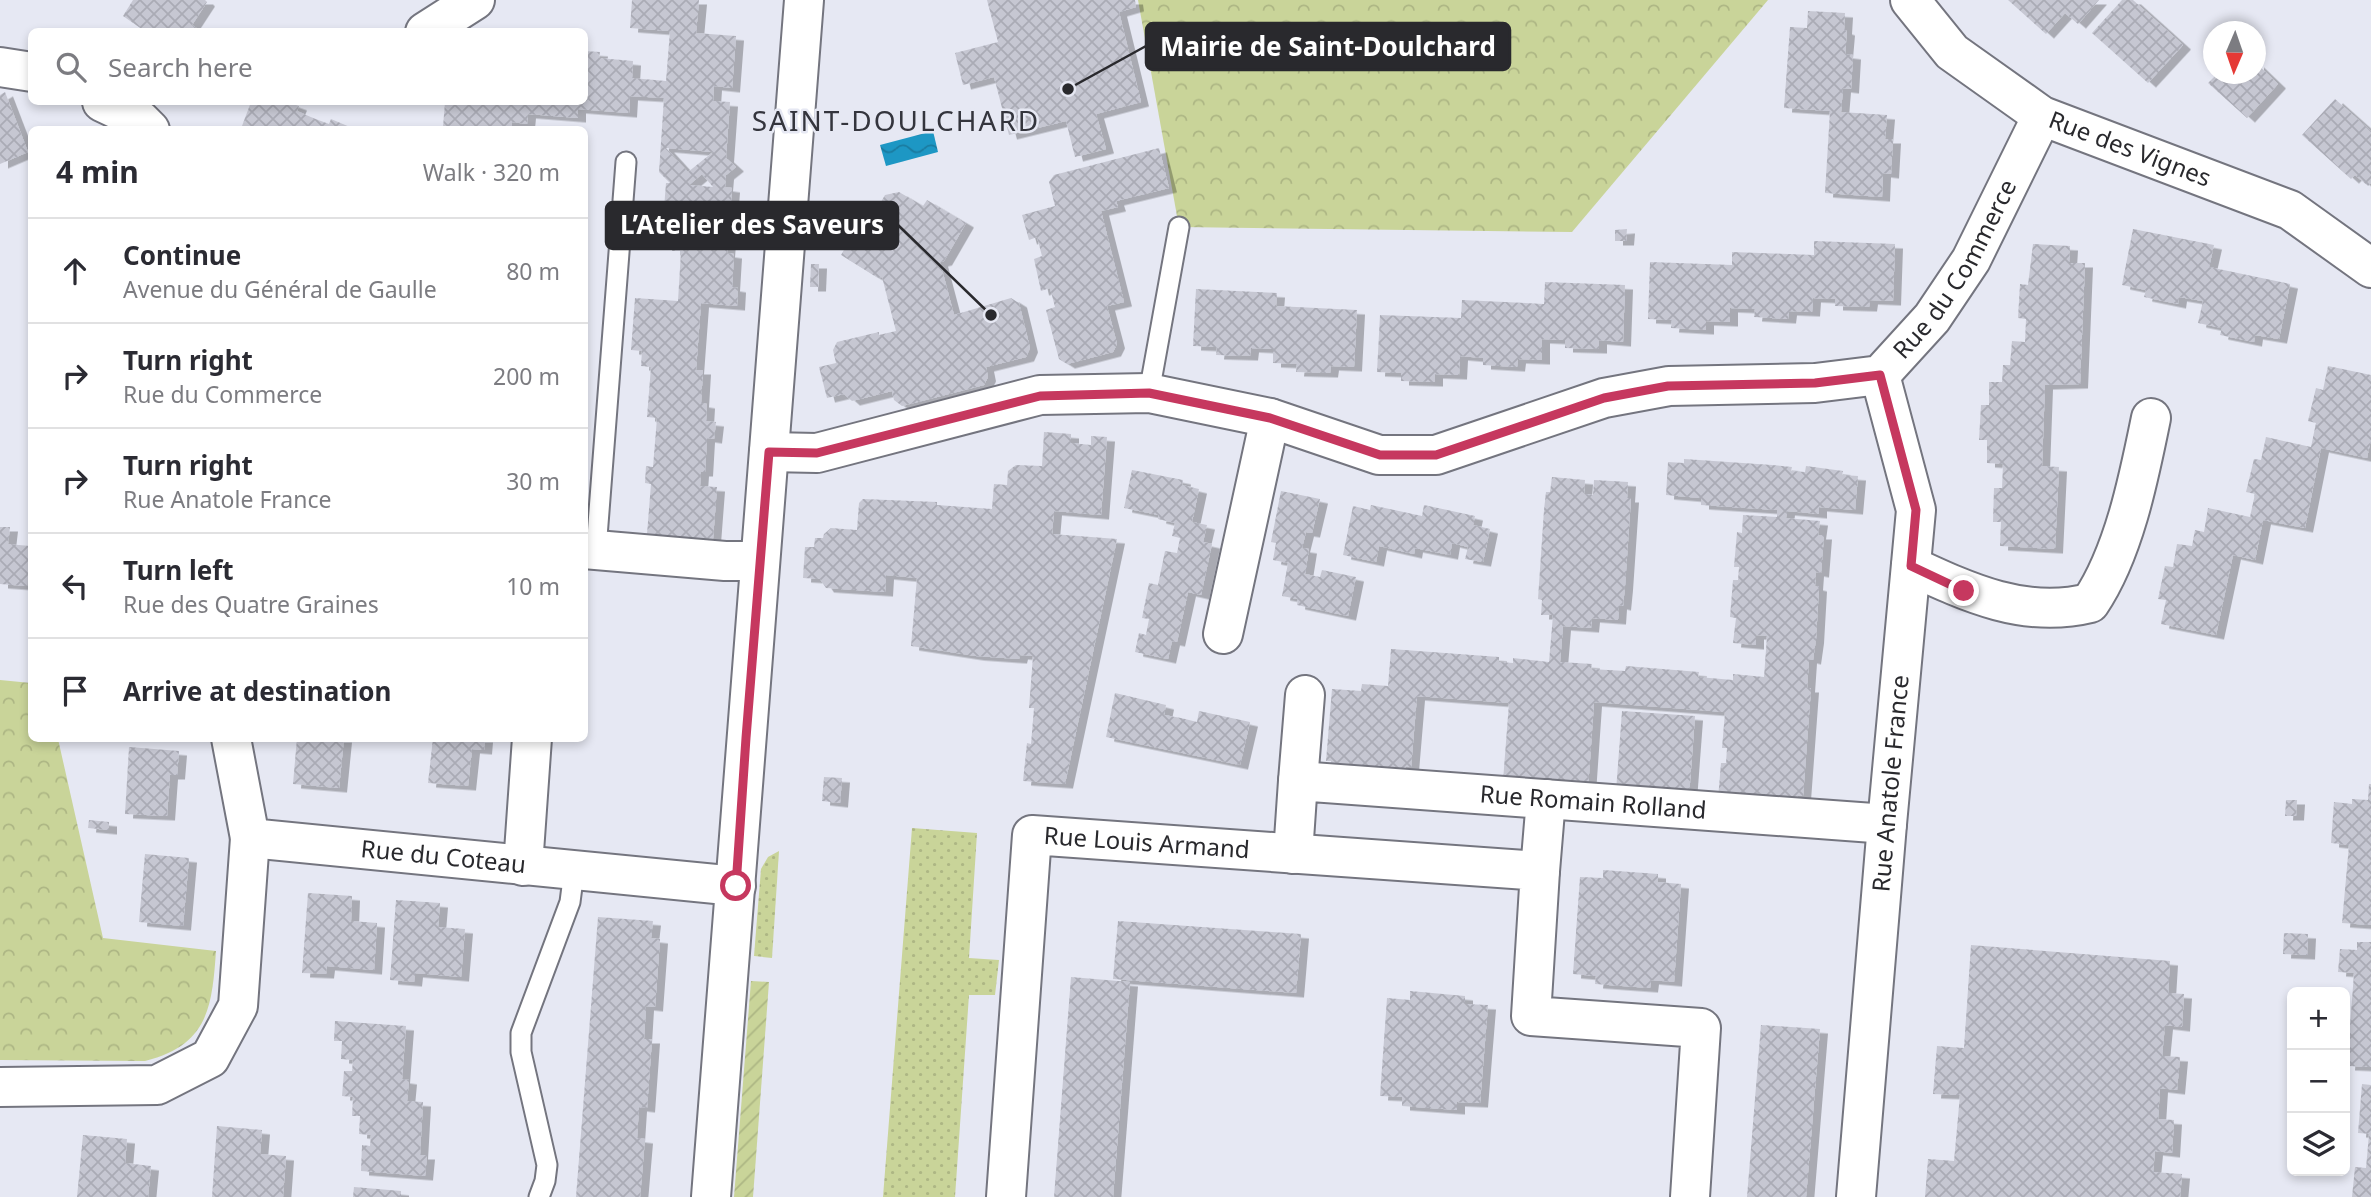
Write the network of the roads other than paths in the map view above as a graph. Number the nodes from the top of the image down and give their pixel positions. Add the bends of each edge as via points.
1 (475, 0) edge
2 (804, 0) edge
3 (1910, 0) edge
4 (431, 28) edge
5 (0, 67) edge
6 (28, 71) edge
7 (109, 105) edge
8 (2042, 116) junction
9 (146, 126) edge
10 (626, 162) dead end
11 (1179, 227) dead end
12 (2371, 268) edge
13 (1880, 375) junction
14 (1149, 393) junction
15 (1270, 418) junction
16 (2151, 418) dead end
17 (769, 452) junction
18 (590, 550) edge
19 (760, 561) junction
20 (1911, 566) junction
21 (1223, 634) dead end
22 (1305, 695) dead end
23 (232, 742) edge
24 (532, 742) edge
25 (1298, 781) junction
26 (1546, 799) junction
27 (1887, 824) junction
28 (250, 838) junction
29 (1293, 854) junction
30 (523, 866) junction
31 (574, 870) junction
32 (1540, 871) junction
33 (736, 886) junction
34 (0, 1087) edge
35 (539, 1197) edge
36 (711, 1197) edge
37 (1006, 1197) edge
38 (1690, 1197) edge
39 (1856, 1197) edge

1 - 4 street
2 - 17 street
3 - 8 street, Rue des Vignes via 1952,52
5 - 6 street
7 - 9 street
8 - 12 street, Rue des Vignes via 2290,209
8 - 13 street, Rue du Commerce via 1971,260 1932,318
10 - 18 lane
11 - 14 lane
13 - 15 street, Rue du Commerce via 1815,383 1668,386 1604,398 1436,455 1380,455
13 - 20 street, Rue Anatole France via 1916,510
14 - 15 street, Rue du Commerce
14 - 17 street, Rue du Commerce via 1040,396 817,453
15 - 21 street
16 - 20 street via 2137,490 2103,584 2090,603 2064,610 2007,604 1964,591
17 - 19 street
18 - 19 street
19 - 33 street
20 - 27 street, Rue Anatole France
22 - 25 street
23 - 28 street
24 - 30 street
25 - 26 street, Rue Romain Rolland
25 - 29 street
26 - 27 street, Rue Romain Rolland
26 - 32 street
27 - 39 street, Rue Anatole France
28 - 30 street, Rue du Coteau
28 - 34 street via 238,1006 210,1058 157,1085
29 - 32 street, Rue Louis Armand
29 - 37 street, Rue Louis Armand via 1032,835
30 - 31 street, Rue du Coteau
31 - 33 street, Rue du Coteau
31 - 35 lane via 570,902 521,1033 520,1052 547,1166
32 - 38 street via 1531,1016 1701,1028
33 - 36 street

